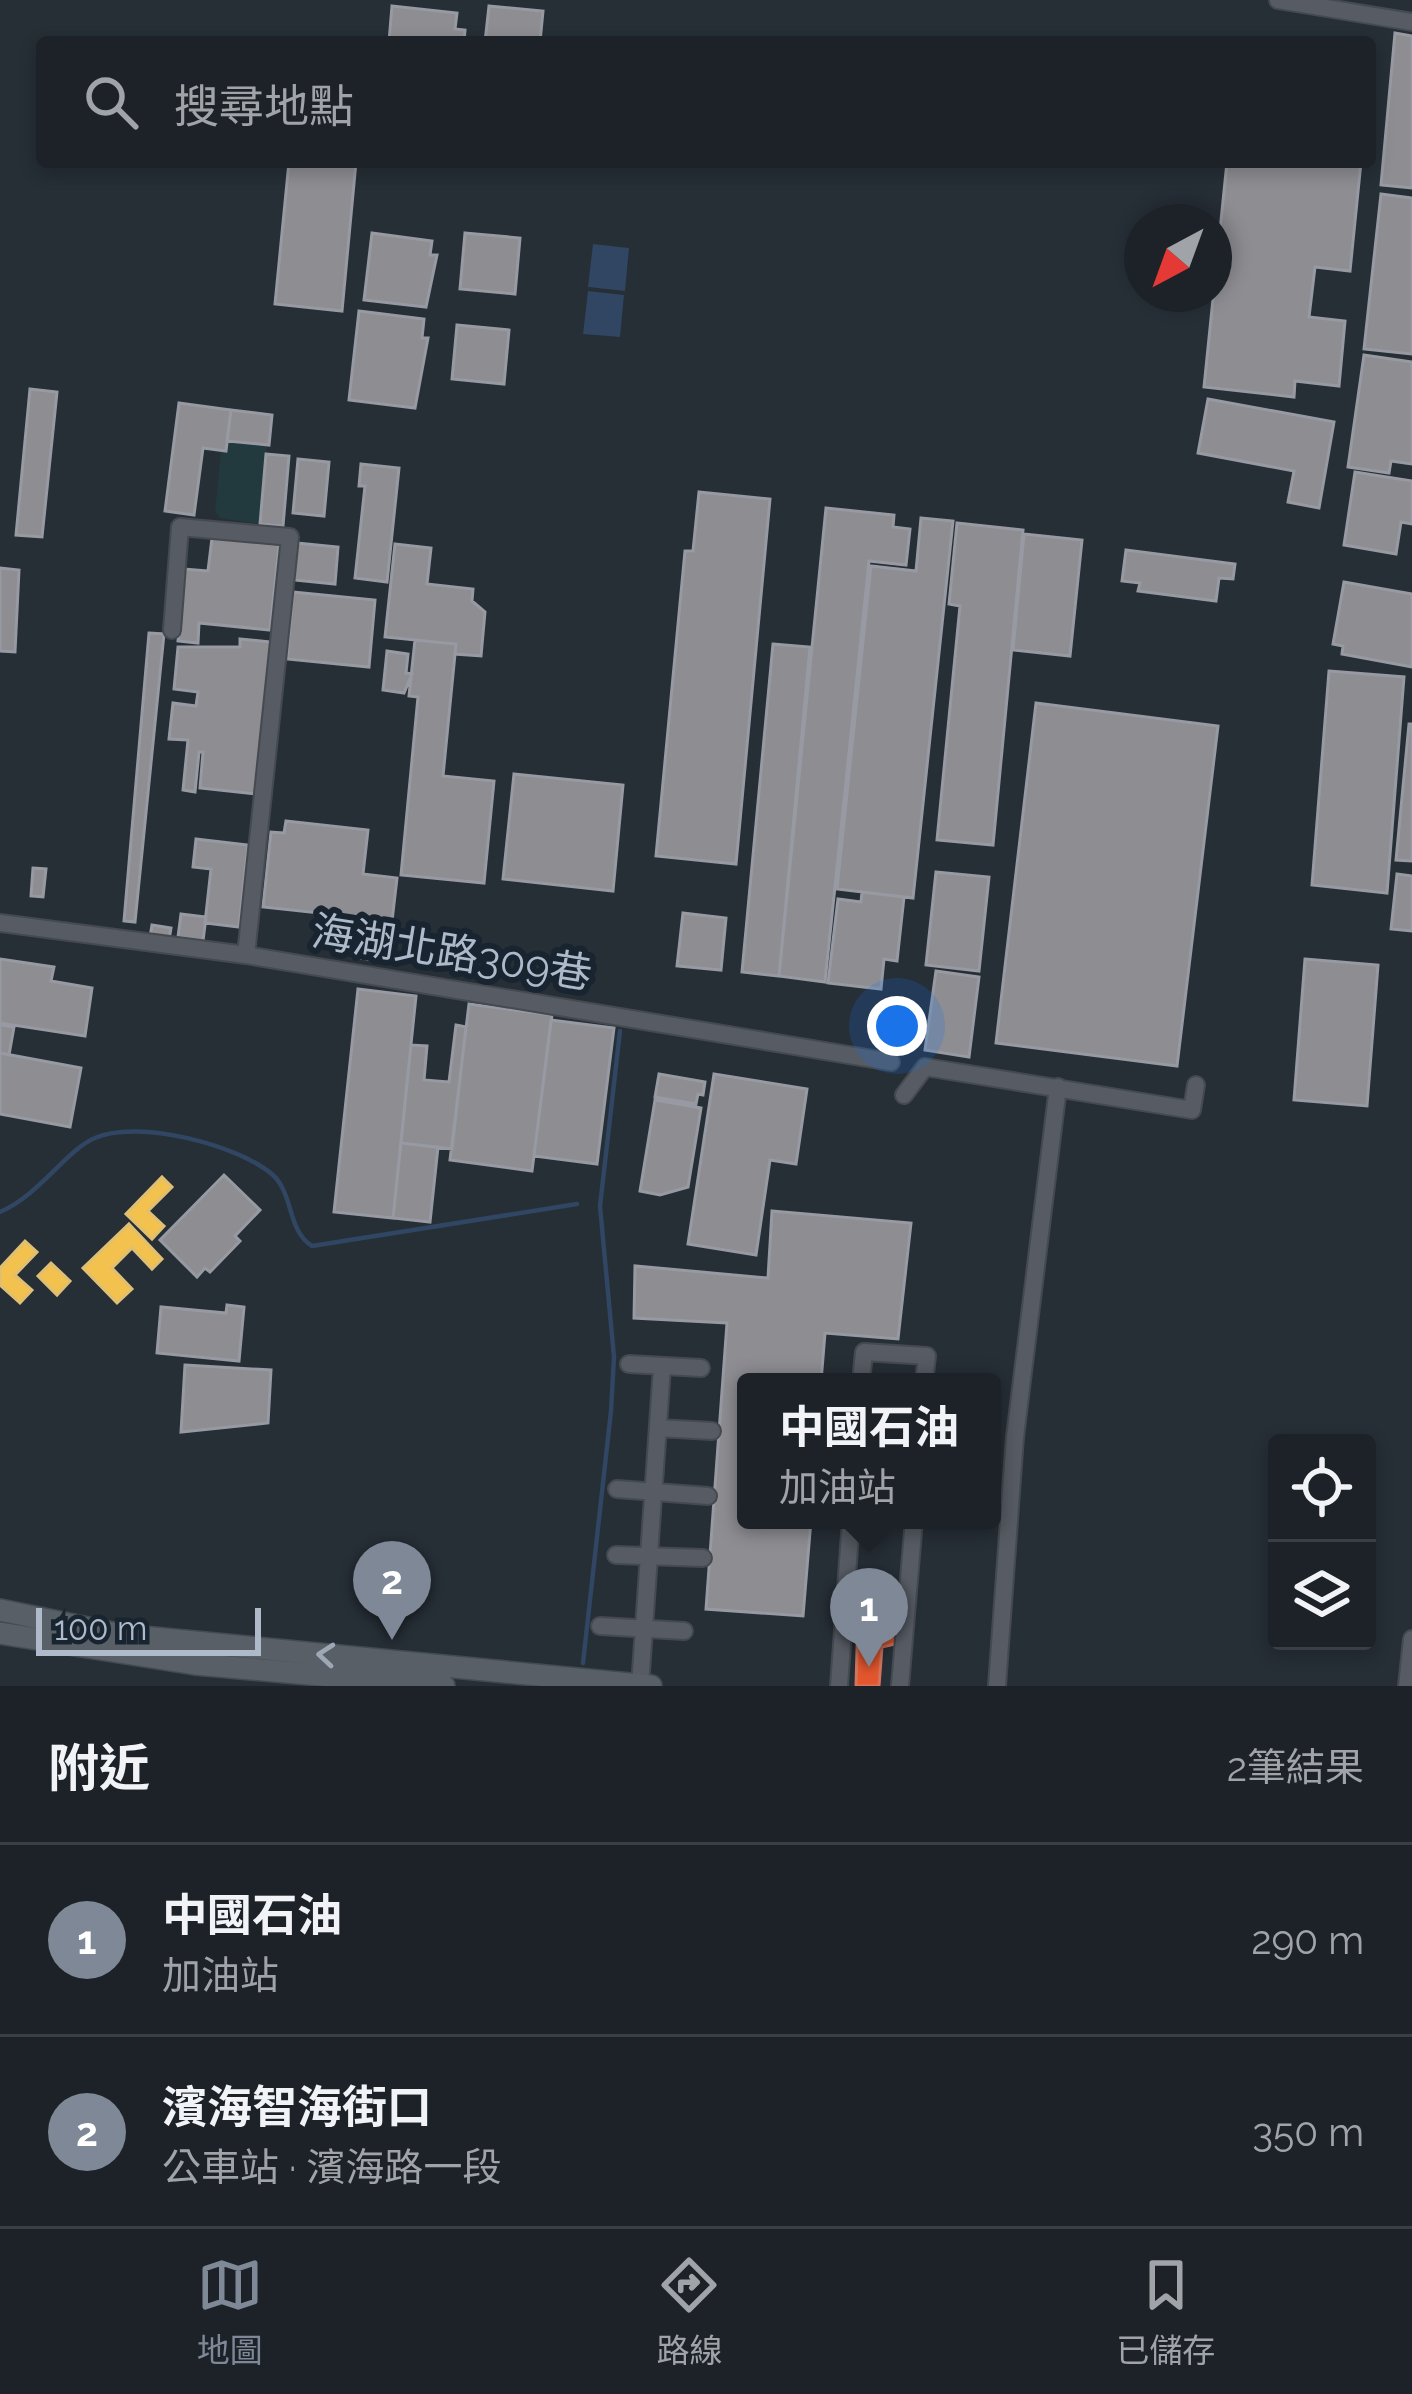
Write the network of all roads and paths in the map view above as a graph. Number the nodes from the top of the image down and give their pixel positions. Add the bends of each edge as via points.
1 (1278, 0) edge
2 (1412, 22) edge
3 (172, 630) dead end
4 (0, 922) edge
5 (246, 956) junction
6 (891, 1062) dead end
7 (1196, 1085) dead end
8 (1058, 1088) junction
9 (904, 1095) dead end
10 (629, 1364) dead end
11 (662, 1366) junction
12 (701, 1368) dead end
13 (862, 1373) edge
14 (925, 1373) edge
15 (658, 1428) junction
16 (712, 1431) dead end
17 (617, 1489) dead end
18 (653, 1492) junction
19 (709, 1496) dead end
20 (850, 1529) edge
21 (913, 1529) edge
22 (616, 1555) dead end
23 (649, 1556) junction
24 (703, 1558) dead end
25 (0, 1610) edge
26 (600, 1626) dead end
27 (644, 1629) junction
28 (684, 1631) dead end
29 (0, 1633) edge
30 (1412, 1639) edge
31 (212, 1655) junction
32 (446, 1679) edge
33 (640, 1685) edge
34 (651, 1686) edge
35 (839, 1686) edge
36 (900, 1686) edge
37 (998, 1686) edge
38 (1407, 1686) edge

1 - 2 street
3 - 5 street via 180,527 290,537
4 - 5 street, 海湖北路309巷
5 - 6 street, 海湖北路309巷
7 - 8 street via 1192,1110
8 - 9 street via 925,1067
8 - 37 street via 1015,1437
10 - 11 street
11 - 12 street
11 - 15 street
13 - 14 street via 864,1352 926,1356
15 - 16 street
15 - 18 street
17 - 18 street
18 - 19 street
18 - 23 street
20 - 35 street
21 - 36 street
22 - 23 street
23 - 24 street
23 - 27 street
25 - 31 main road
26 - 27 street
27 - 28 street
27 - 33 street
29 - 31 main road
30 - 38 street
31 - 32 main road
32 - 33 main road
33 - 34 main road

